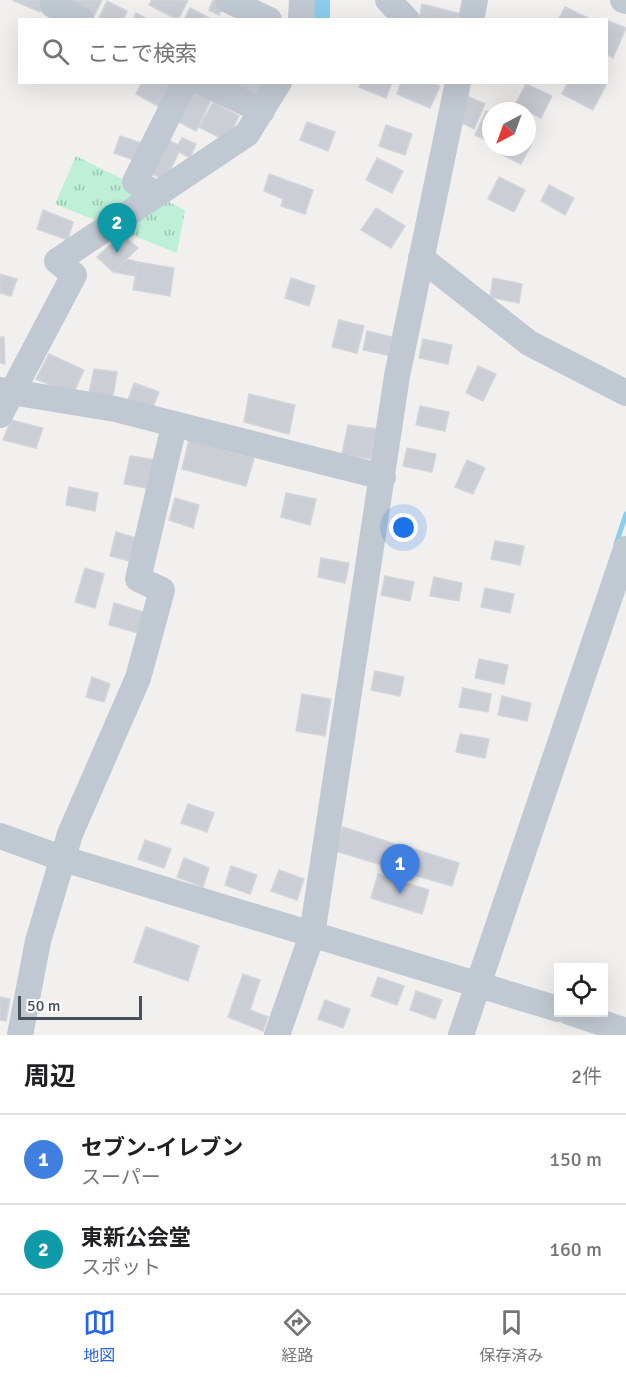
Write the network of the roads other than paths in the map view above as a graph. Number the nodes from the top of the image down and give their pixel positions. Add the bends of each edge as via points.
1 (55, 0) edge
2 (228, 0) edge
3 (302, 0) edge
4 (388, 0) edge
5 (475, 0) edge
6 (77, 18) edge
7 (265, 18) edge
8 (301, 18) edge
9 (405, 18) edge
10 (471, 18) edge
11 (184, 84) edge
12 (206, 84) edge
13 (278, 84) edge
14 (458, 84) edge
15 (262, 111) junction
16 (155, 194) junction
17 (421, 258) junction
18 (626, 393) edge
19 (5, 398) edge
20 (174, 426) junction
21 (382, 477) junction
22 (626, 549) edge
23 (0, 836) edge
24 (64, 859) junction
25 (312, 935) junction
26 (471, 981) junction
27 (554, 1008) edge
28 (584, 1017) edge
29 (626, 1031) edge
30 (0, 1033) edge
31 (14, 1035) edge
32 (20, 1035) edge
33 (277, 1035) edge
34 (461, 1035) edge

1 - 6 street via 53,5
2 - 7 street
3 - 8 street
4 - 9 street
5 - 10 street
11 - 16 street via 135,182
12 - 15 street
13 - 15 street
14 - 17 street
15 - 16 street via 247,134
16 - 19 street via 65,268
17 - 18 street via 529,343
17 - 21 street
19 - 20 street via 115,409
20 - 21 street
20 - 24 street via 138,579 162,590 138,678 70,834
21 - 25 street
22 - 26 street
23 - 24 street
24 - 25 street
24 - 32 street via 38,941
25 - 26 street
25 - 33 street
26 - 27 street
26 - 34 street
28 - 29 street
30 - 31 street

